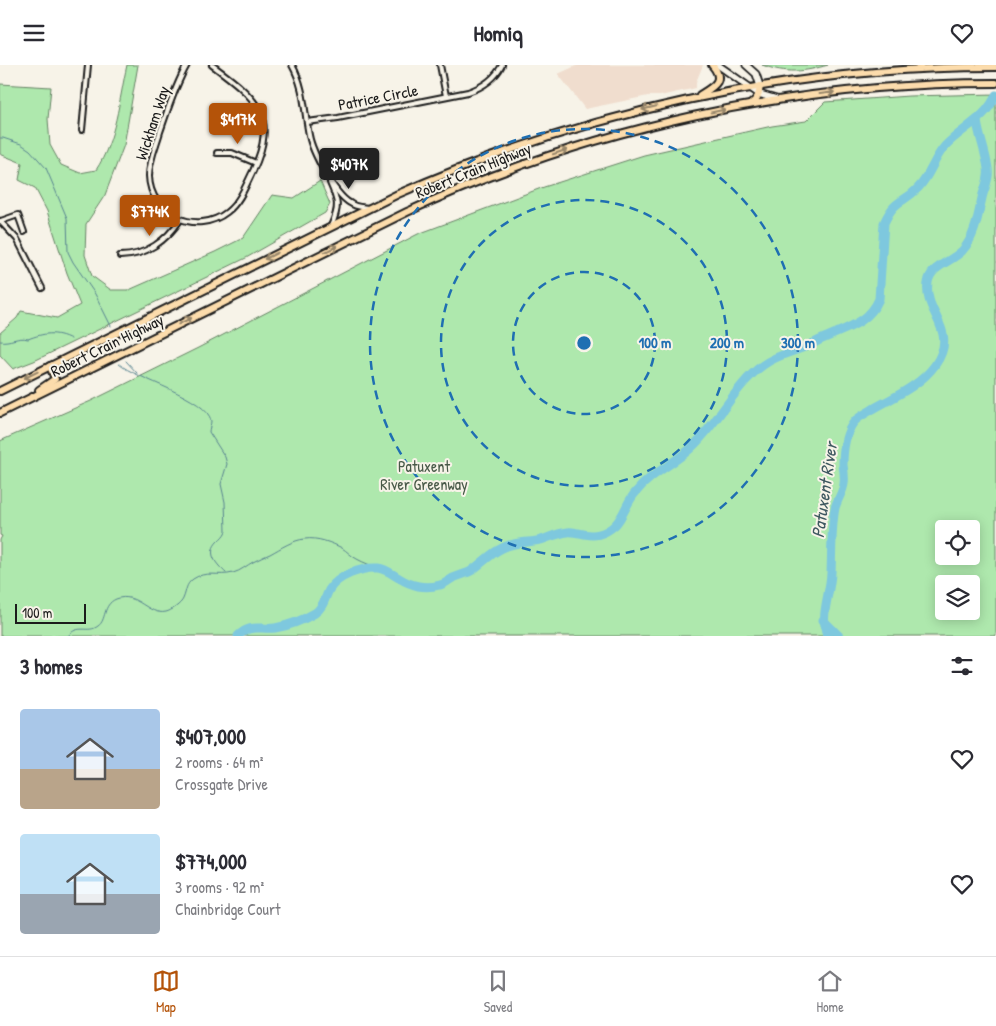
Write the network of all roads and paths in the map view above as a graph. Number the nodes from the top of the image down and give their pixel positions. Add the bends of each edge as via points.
1 (88, 65) edge
2 (187, 65) edge
3 (212, 65) edge
4 (440, 65) edge
5 (502, 65) edge
6 (712, 65) edge
7 (718, 65) edge
8 (746, 65) edge
9 (294, 66) edge
10 (996, 67) edge
11 (996, 83) edge
12 (760, 86) junction
13 (748, 87) junction
14 (759, 94) junction
15 (446, 96) junction
16 (697, 97) junction
17 (779, 99) junction
18 (750, 105) junction
19 (307, 122) junction
20 (82, 130) dead end
21 (217, 153) dead end
22 (256, 163) junction
23 (328, 176) junction
24 (369, 208) junction
25 (180, 219) junction
26 (1, 221) edge
27 (330, 227) junction
28 (24, 232) dead end
29 (120, 256) dead end
30 (42, 287) dead end
31 (50, 366) junction
32 (0, 391) edge
33 (15, 406) junction
34 (0, 413) edge

1 - 20 street
2 - 25 street, Wickham Way via 174,90 149,175 158,202
3 - 22 street, Wickham Way via 243,87 259,110 264,135
4 - 15 street
5 - 15 street, Patrice Circle via 495,76 478,89
6 - 16 highway via 718,73 718,80
7 - 13 main road
8 - 12 main road via 756,74
9 - 19 street
10 - 12 highway, Robert Crain Highway via 907,69
17 -> 11 highway, Robert Crain Highway via 865,89
12 - 13 highway, Robert Crain Highway
12 - 14 highway
13 - 14 main road
13 - 16 highway, Robert Crain Highway
14 - 17 main road
14 - 18 highway
15 - 19 street, Patrice Circle
16 -> 24 highway, Robert Crain Highway via 532,142 452,171
17 - 18 highway, Robert Crain Highway
33 -> 18 highway, Robert Crain Highway via 398,216 459,189 600,139
19 - 23 street via 310,142
21 - 22 street via 232,153
22 - 25 street, Wickham Way via 240,197 228,212 200,223
23 - 24 street via 345,200
23 - 27 street via 338,205
24 - 27 highway, Robert Crain Highway
25 - 29 street via 170,235 160,243 138,254
26 - 28 street via 18,215
26 - 30 street via 17,239
27 -> 31 highway, Robert Crain Highway
31 -> 32 highway, Robert Crain Highway
31 - 33 highway via 54,380
33 - 34 highway, Robert Crain Highway

